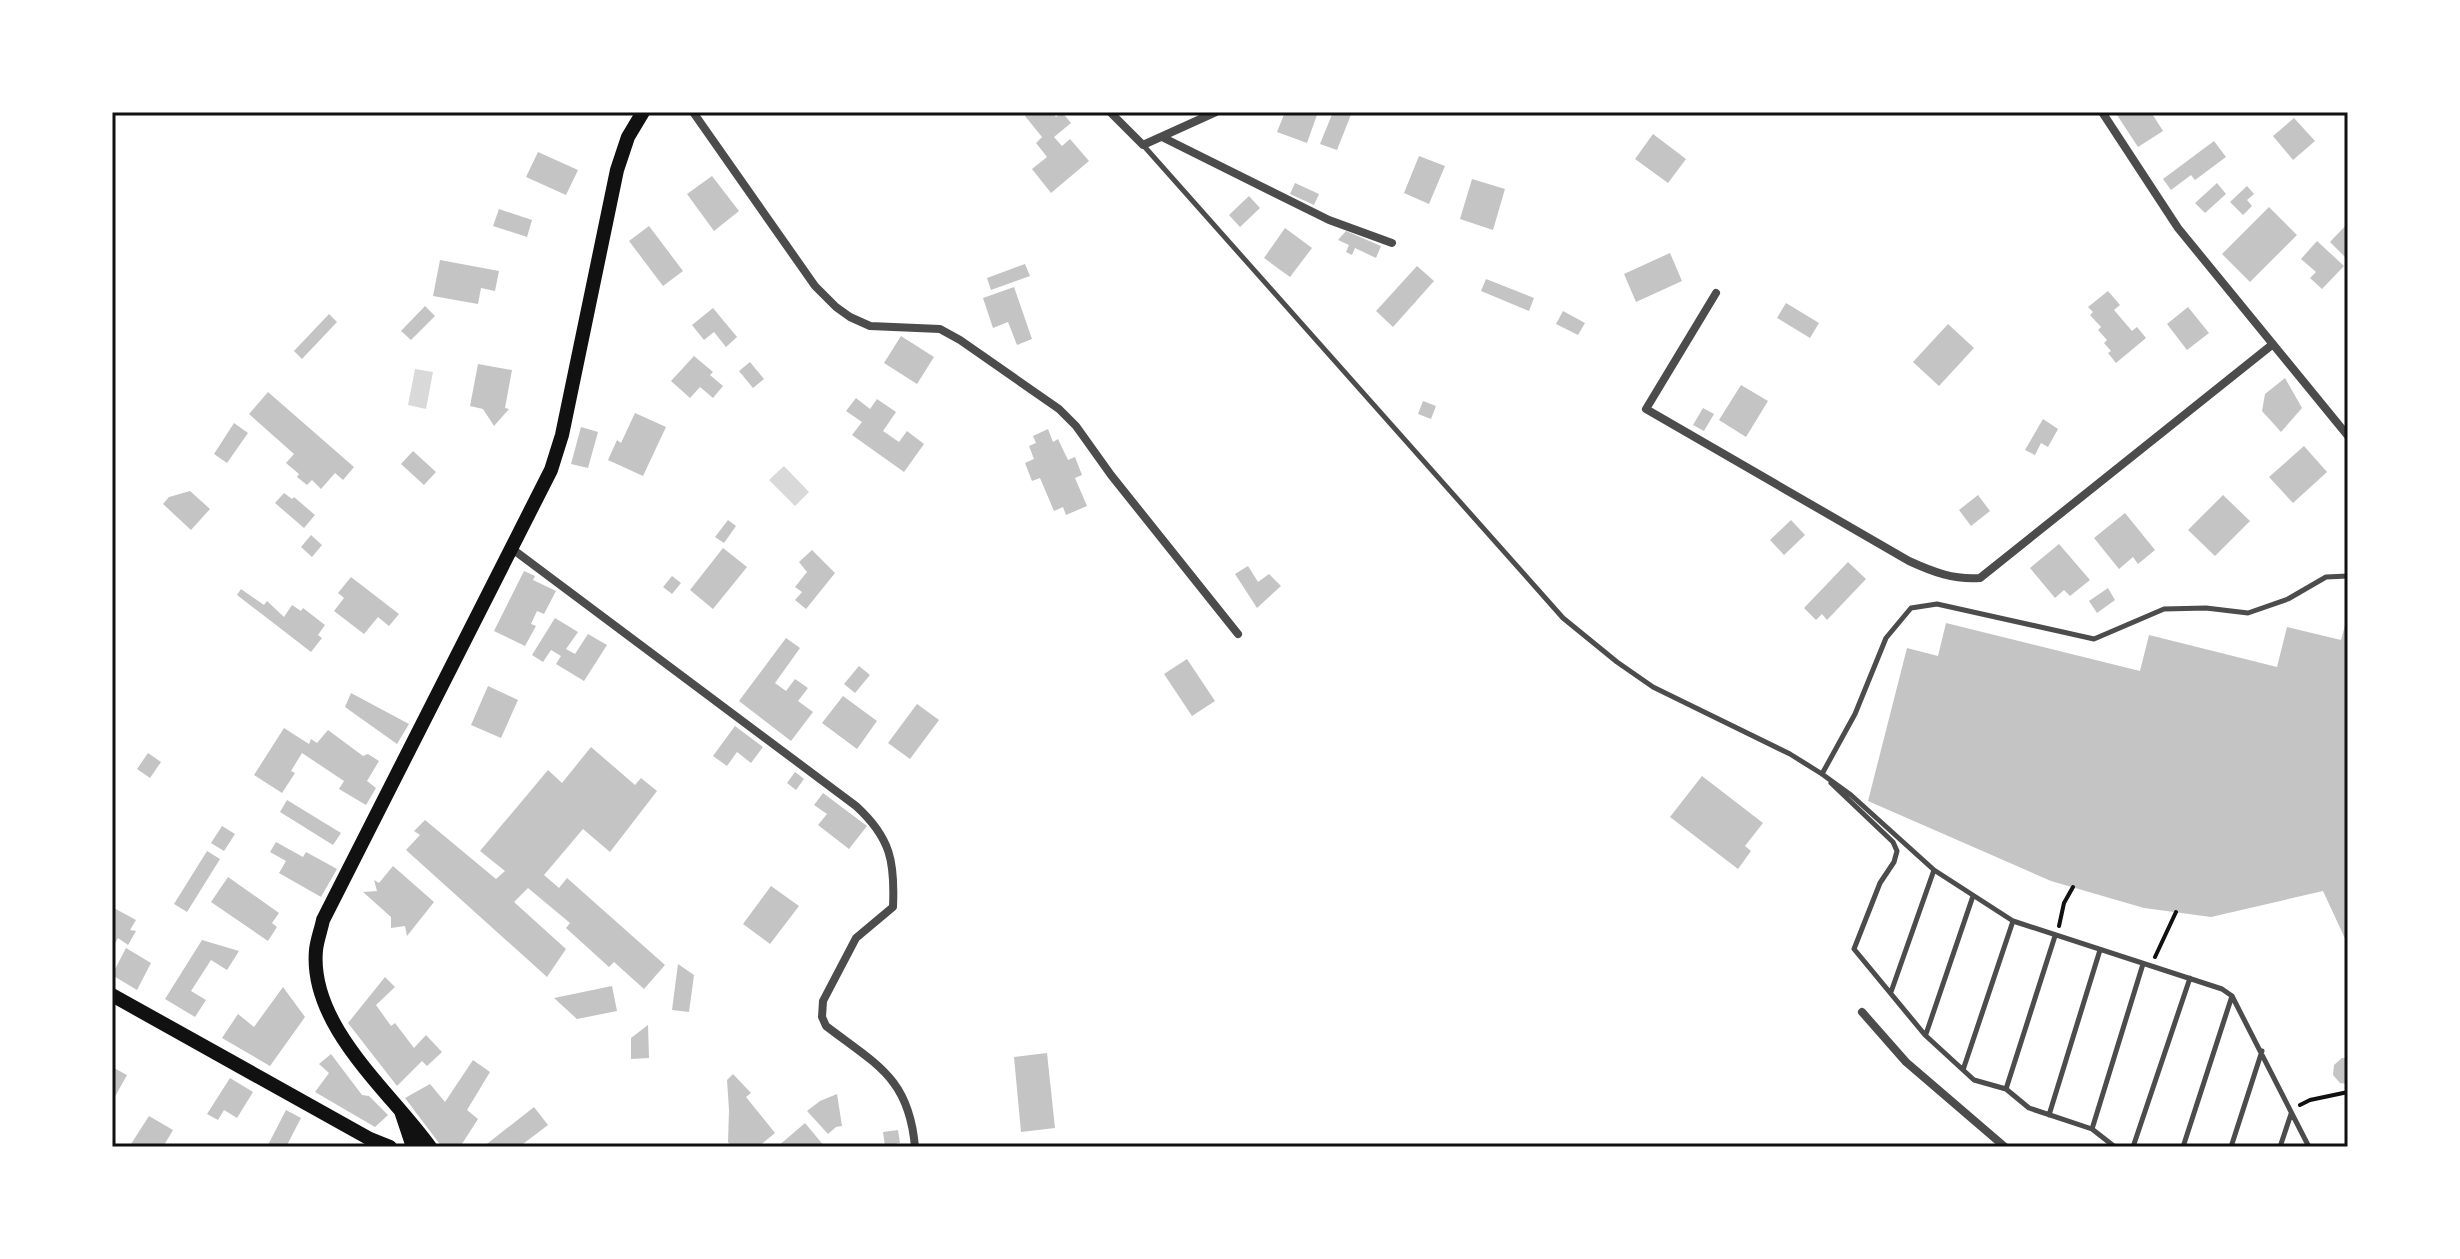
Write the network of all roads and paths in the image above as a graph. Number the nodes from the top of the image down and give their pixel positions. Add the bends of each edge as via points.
1 (643, 112) edge
2 (693, 112) edge
3 (1110, 112) edge
4 (1216, 112) edge
5 (2102, 112) edge
6 (1162, 137) junction
7 (1143, 145) junction
8 (1392, 243) dead end
9 (1716, 293) dead end
10 (2273, 344) junction
11 (2348, 436) edge
12 (511, 548) junction
13 (2348, 576) edge
14 (1238, 634) dead end
15 (1822, 774) junction
16 (1934, 870) junction
17 (2073, 887) dead end
18 (1973, 896) junction
19 (2176, 912) dead end
20 (2013, 921) junction
21 (2055, 936) junction
22 (2100, 950) junction
23 (2143, 964) junction
24 (2150, 966) junction
25 (2190, 978) junction
26 (1891, 992) junction
27 (112, 995) edge
28 (2232, 996) junction
29 (1862, 1012) dead end
30 (1925, 1035) junction
31 (2262, 1051) junction
32 (1963, 1070) junction
33 (2006, 1089) junction
34 (2348, 1092) edge
35 (2298, 1106) dead end
36 (400, 1107) junction
37 (2292, 1113) junction
38 (2049, 1115) junction
39 (2092, 1129) junction
40 (375, 1143) edge
41 (390, 1147) edge
42 (413, 1147) edge
43 (430, 1147) edge
44 (915, 1147) edge
45 (2005, 1147) edge
46 (2115, 1147) edge
47 (2133, 1147) edge
48 (2183, 1147) edge
49 (2231, 1147) edge
50 (2280, 1147) edge
51 (2309, 1147) edge

1 - 12 main road via 617,170 562,435 551,470
2 - 14 street via 815,286 836,307 870,326 940,329 1059,409
3 - 7 street
4 - 6 street
5 - 10 street via 2178,228
6 - 7 street
6 - 8 street via 1329,220
7 - 15 lane via 1563,618 1653,687
9 - 10 street via 1646,409 1909,561 1964,579 1980,578
10 - 11 street
12 - 36 main road via 323,920 316,950 320,993 330,1017
12 - 44 street via 856,806 887,843 894,871 893,907 856,938 823,1001 822,1017 826,1026 898,1085 913,1123
13 - 15 lane via 2326,577 2288,599 2248,613 2164,609 2094,639 1937,604 1911,608 1886,638 1855,714
15 - 16 lane
15 - 26 lane via 1897,851 1854,949
16 - 18 lane
16 - 26 lane
17 - 21 path
18 - 20 lane
18 - 30 lane
19 - 24 path
20 - 21 lane
20 - 32 lane
21 - 22 lane
21 - 33 lane
22 - 23 lane
22 - 38 lane
23 - 24 lane
23 - 39 lane
24 - 25 lane
25 - 28 lane
25 - 47 lane
26 - 30 lane
27 - 40 main road
28 - 31 lane
28 - 48 lane
29 - 45 street via 1906,1062
30 - 32 lane
31 - 37 lane
31 - 49 lane
32 - 33 lane via 1974,1080
33 - 38 lane via 2029,1108
34 - 35 path
36 - 42 main road
36 - 43 main road
37 - 50 lane
37 - 51 lane
38 - 39 lane
39 - 46 lane
40 - 41 main road

